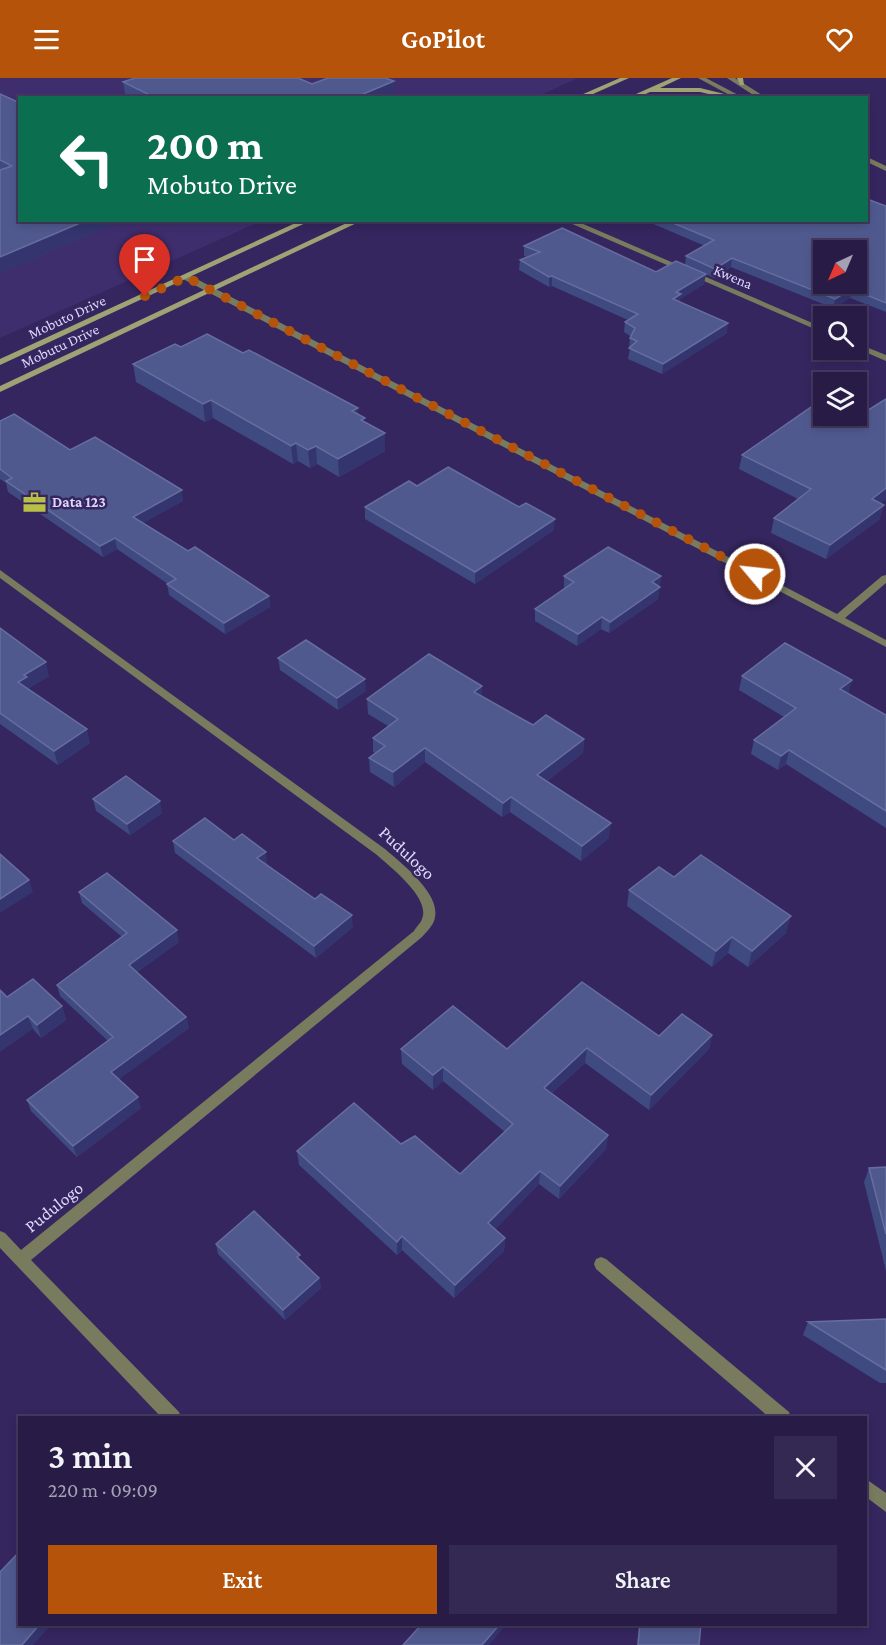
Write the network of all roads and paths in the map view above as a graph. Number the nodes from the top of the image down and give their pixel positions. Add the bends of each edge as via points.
1 (626, 78) edge
2 (678, 78) edge
3 (701, 78) edge
4 (730, 78) edge
5 (615, 81) edge
6 (741, 81) edge
7 (649, 90) junction
8 (581, 96) edge
9 (635, 96) edge
10 (729, 96) edge
11 (735, 96) edge
12 (761, 96) edge
13 (868, 160) edge
14 (886, 169) edge
15 (305, 222) edge
16 (356, 222) edge
17 (571, 222) edge
18 (186, 277) junction
19 (210, 290) junction
20 (813, 326) edge
21 (867, 350) edge
22 (886, 358) edge
23 (0, 363) edge
24 (0, 389) edge
25 (0, 573) edge
26 (886, 578) edge
27 (839, 618) junction
28 (886, 644) edge
29 (0, 1239) edge
30 (20, 1260) junction
31 (601, 1264) dead end
32 (171, 1416) edge
33 (781, 1416) edge
34 (867, 1488) edge
35 (886, 1504) edge

1 - 5 main road
2 - 7 main road
3 - 11 street
4 - 6 street
5 - 8 main road
6 - 12 street
7 - 9 main road
7 - 10 main road via 700,90
13 - 14 street
15 - 18 main road, Mobuto Drive
16 - 19 main road, Mobutu Drive
17 - 20 street, Kwena
18 - 19 street
18 - 23 main road, Mobuto Drive
19 - 24 main road, Mobutu Drive
19 - 27 street
21 - 22 street
25 - 30 street, Pudulogo via 381,852 410,878 428,902 429,917 418,934
26 - 27 street
27 - 28 street
29 - 30 street, Pudulogo
30 - 32 street, Pudulogo
31 - 33 street
34 - 35 street

